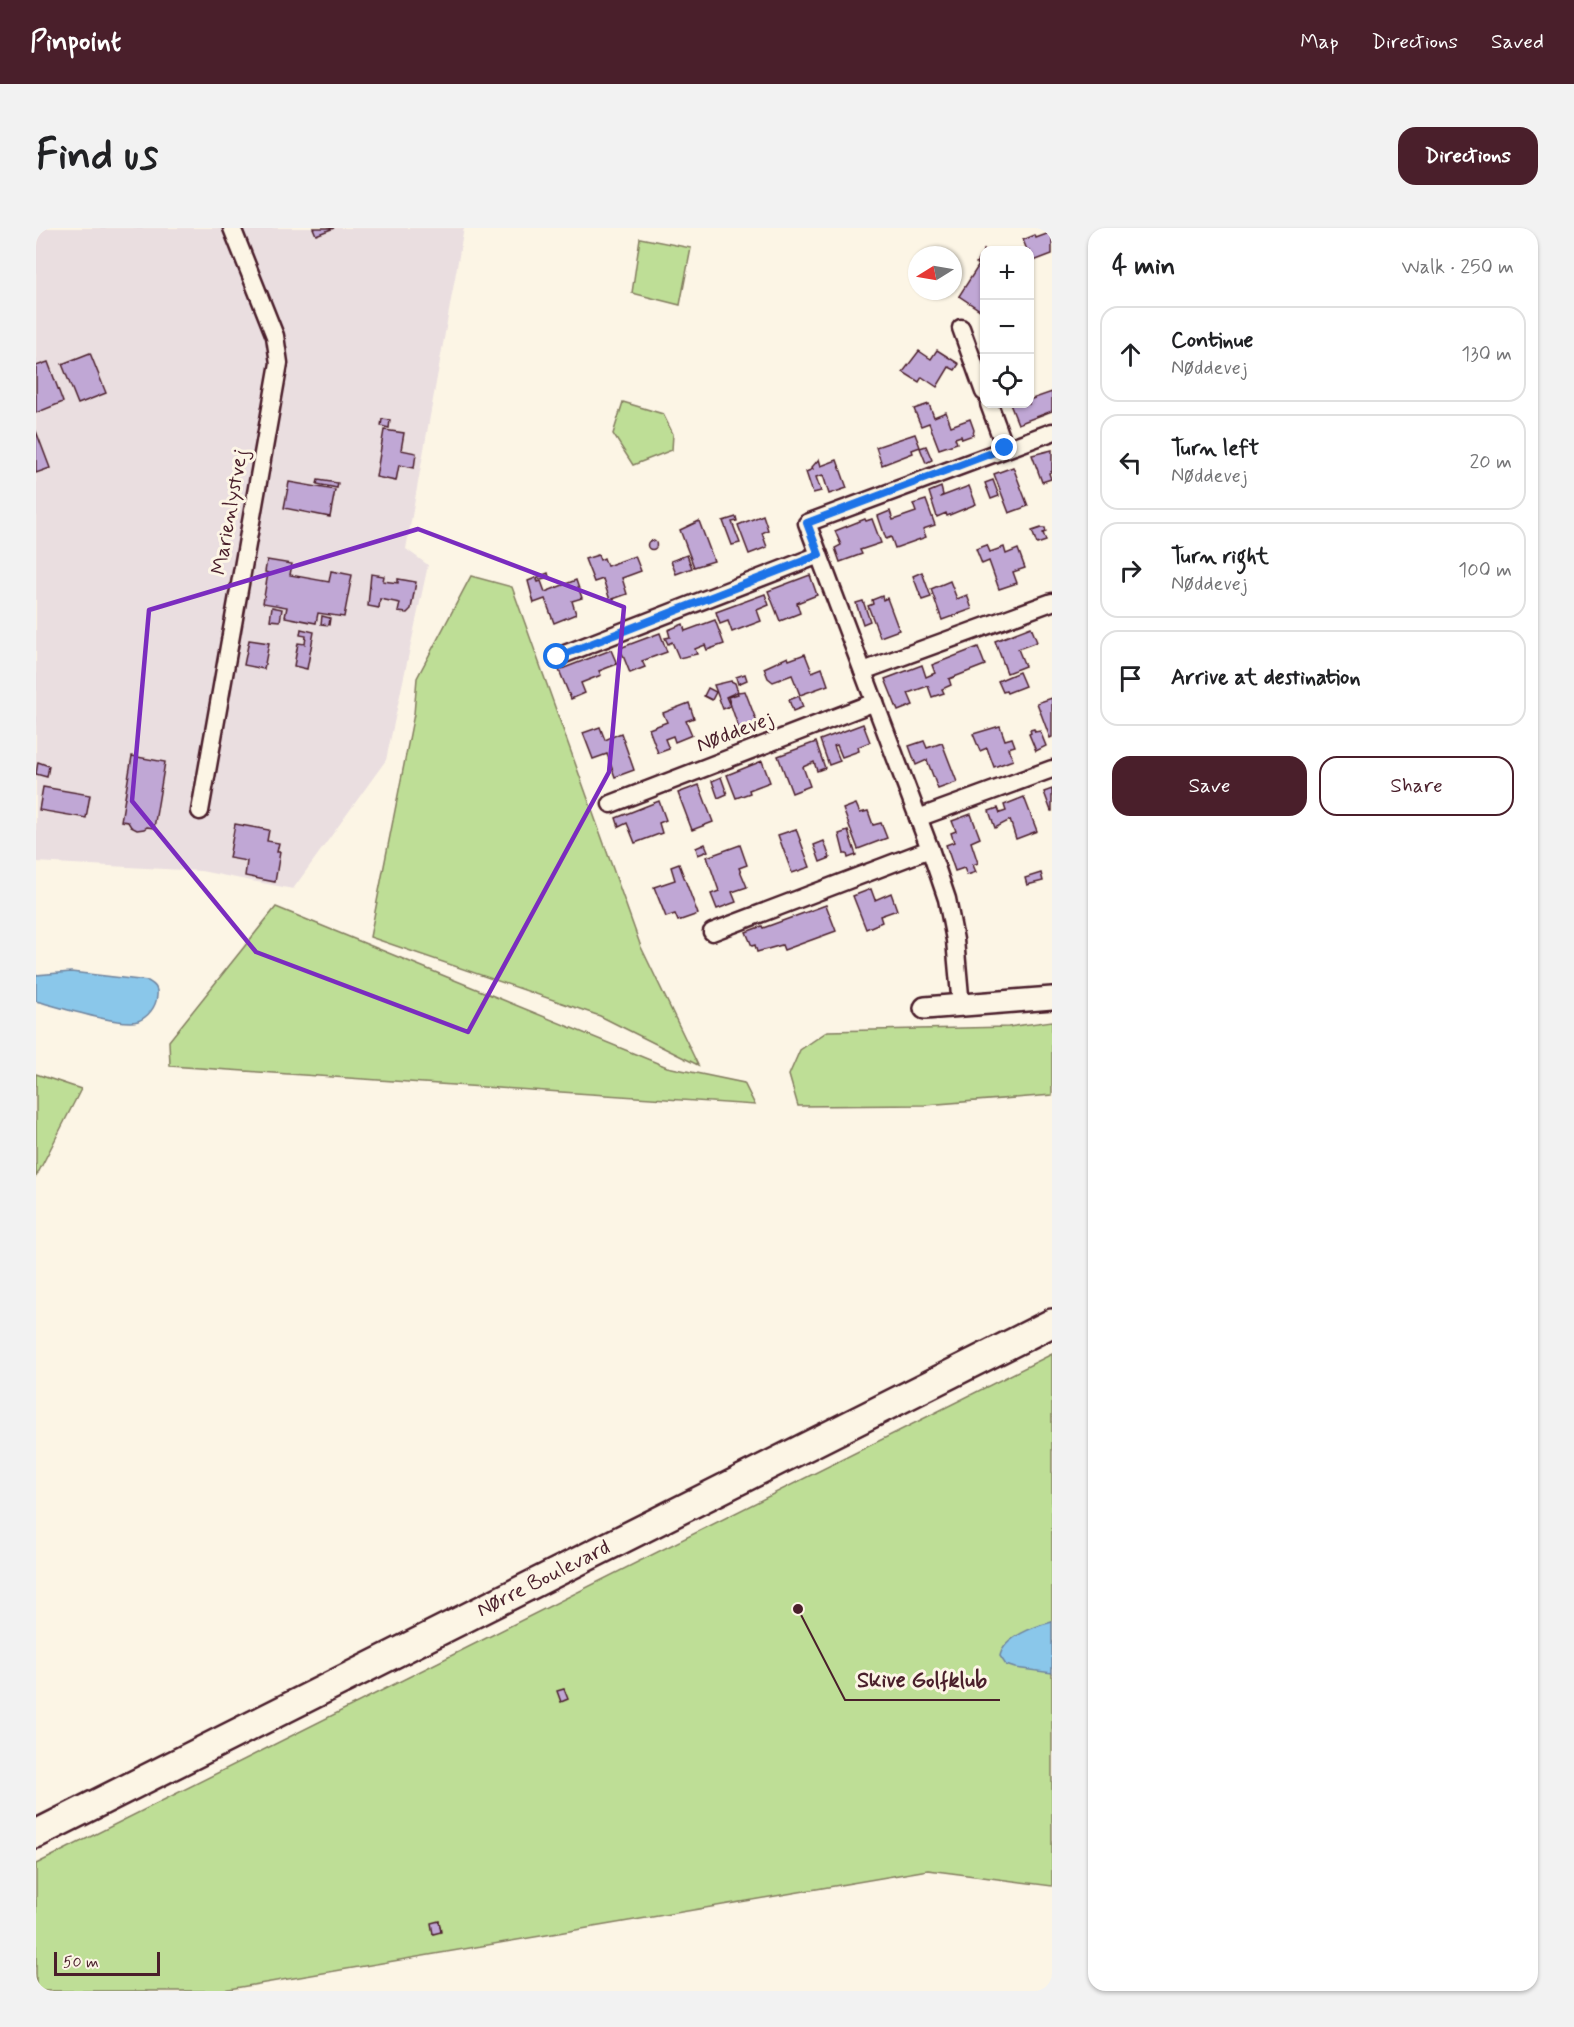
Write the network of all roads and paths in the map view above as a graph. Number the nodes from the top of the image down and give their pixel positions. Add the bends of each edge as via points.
1 (232, 228) edge
2 (961, 328) dead end
3 (980, 381) edge
4 (990, 408) edge
5 (1052, 432) edge
6 (1005, 448) junction
7 (819, 555) junction
8 (1052, 602) edge
9 (557, 657) dead end
10 (863, 671) junction
11 (875, 702) junction
12 (1052, 768) edge
13 (611, 804) dead end
14 (200, 811) dead end
15 (918, 818) junction
16 (930, 849) junction
17 (712, 932) dead end
18 (1052, 998) edge
19 (961, 1006) junction
20 (925, 1008) dead end
21 (1052, 1323) edge
22 (36, 1834) edge

1 - 14 street, Marienlystvej via 275,336 279,363
2 - 3 street
4 - 6 street
5 - 6 street
6 - 7 street via 807,523
7 - 9 street
7 - 10 street
8 - 10 street
10 - 11 street
11 - 13 street, Nøddevej
11 - 15 street
12 - 15 street
15 - 16 street
16 - 17 street
16 - 19 street via 947,899
18 - 19 street
19 - 20 street
21 - 22 highway, Nørre Boulevard

